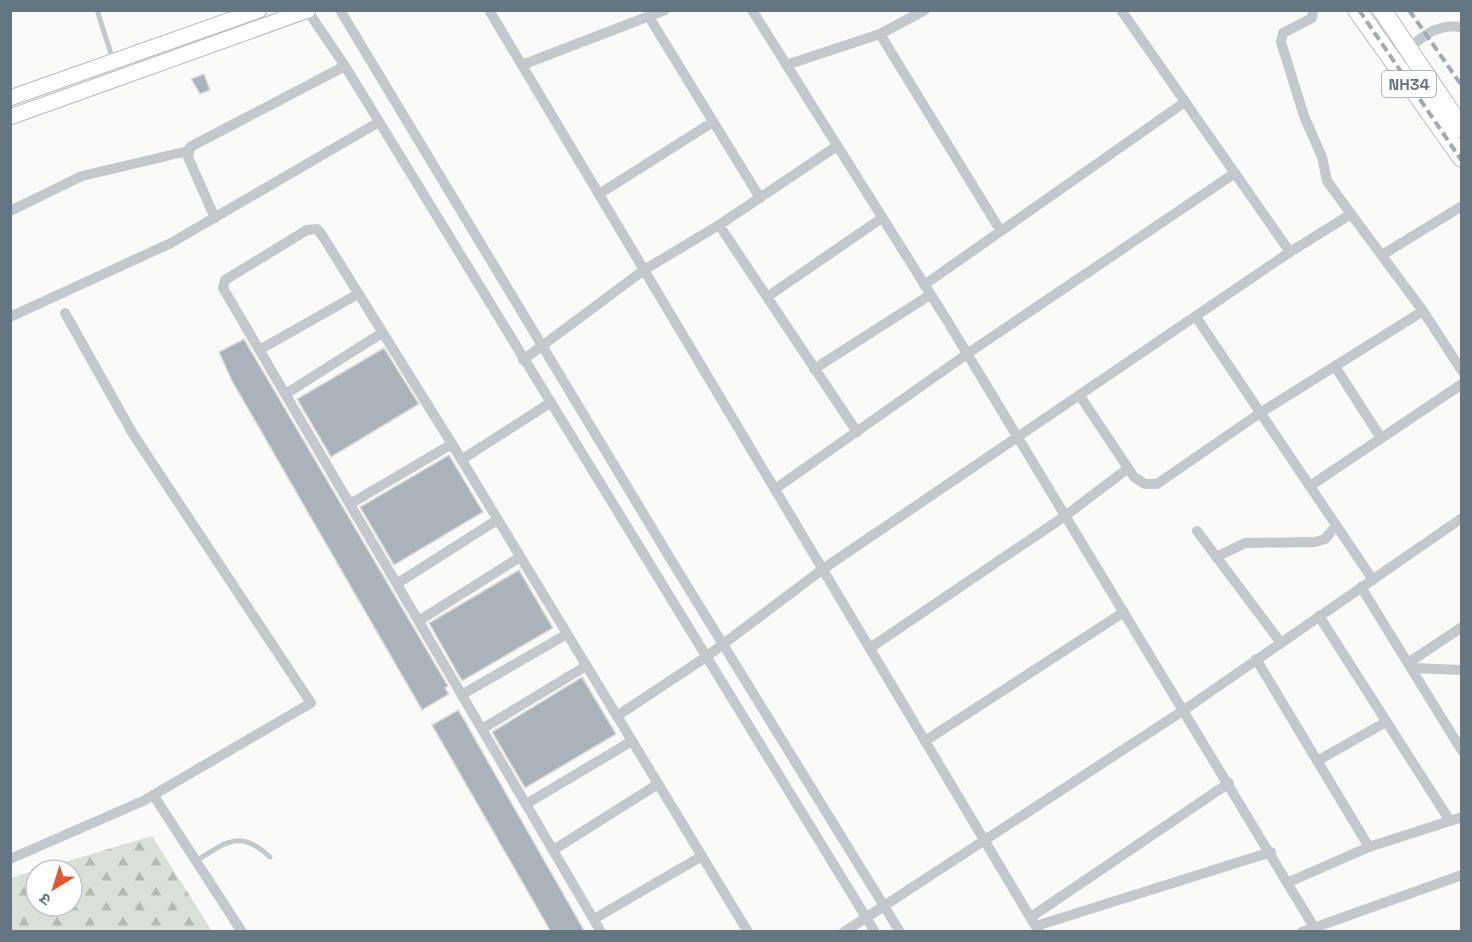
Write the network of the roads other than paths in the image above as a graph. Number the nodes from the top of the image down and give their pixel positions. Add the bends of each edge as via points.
1 (97, 10) edge
2 (259, 10) edge
3 (340, 10) edge
4 (489, 10) edge
5 (665, 10) edge
6 (752, 10) edge
7 (925, 10) edge
8 (1122, 10) edge
9 (1314, 10) edge
10 (1357, 10) edge
11 (1382, 10) edge
12 (308, 11) edge
13 (239, 14) edge
14 (649, 17) junction
15 (1461, 27) edge
16 (880, 34) junction
17 (1408, 49) junction
18 (113, 60) junction
19 (522, 65) junction
20 (786, 65) junction
21 (345, 66) junction
22 (10, 98) edge
23 (1185, 102) junction
24 (10, 117) edge
25 (379, 122) junction
26 (713, 122) junction
27 (1461, 129) edge
28 (837, 146) junction
29 (188, 151) junction
30 (1461, 158) edge
31 (1235, 173) junction
32 (599, 194) junction
33 (760, 198) junction
34 (1461, 206) edge
35 (10, 211) edge
36 (1351, 214) junction
37 (215, 218) junction
38 (882, 218) junction
39 (719, 225) junction
40 (1000, 230) junction
41 (1290, 252) junction
42 (1382, 255) junction
43 (644, 270) junction
44 (927, 290) junction
45 (358, 294) junction
46 (767, 297) junction
47 (1423, 311) junction
48 (65, 313) dead end
49 (10, 316) edge
50 (1196, 317) junction
51 (382, 333) junction
52 (542, 347) junction
53 (261, 349) junction
54 (967, 354) junction
55 (523, 360) junction
56 (1336, 368) junction
57 (814, 369) junction
58 (1461, 371) edge
59 (1461, 384) edge
60 (287, 393) junction
61 (1080, 396) junction
62 (550, 403) junction
63 (1260, 413) junction
64 (856, 432) junction
65 (1382, 438) junction
66 (1018, 439) junction
67 (452, 444) junction
68 (461, 460) junction
69 (1127, 469) junction
70 (1310, 486) junction
71 (775, 489) junction
72 (350, 504) junction
73 (1065, 516) junction
74 (1461, 518) edge
75 (497, 520) junction
76 (1336, 526) junction
77 (1197, 531) dead end
78 (520, 557) junction
79 (1216, 557) junction
80 (823, 569) junction
81 (1373, 580) junction
82 (398, 583) junction
83 (1361, 587) junction
84 (1124, 612) junction
85 (1319, 616) junction
86 (420, 620) junction
87 (1461, 627) edge
88 (567, 634) junction
89 (1281, 643) junction
90 (722, 644) junction
91 (870, 648) junction
92 (706, 657) junction
93 (1257, 659) junction
94 (586, 666) junction
95 (1409, 666) junction
96 (1461, 670) edge
97 (463, 694) junction
98 (1184, 710) junction
99 (616, 716) junction
100 (1386, 723) junction
101 (482, 729) junction
102 (632, 741) junction
103 (925, 741) junction
104 (1460, 745) edge
105 (1317, 761) junction
106 (1229, 783) junction
107 (658, 784) junction
108 (154, 796) junction
109 (528, 803) junction
110 (1461, 817) edge
111 (1450, 821) junction
112 (984, 840) junction
113 (1369, 847) junction
114 (555, 849) junction
115 (1271, 852) junction
116 (702, 856) junction
117 (270, 857) dead end
118 (10, 859) edge
119 (196, 861) junction
120 (1461, 875) edge
121 (1289, 882) junction
122 (884, 906) junction
123 (867, 918) junction
124 (594, 919) junction
125 (1035, 925) edge
126 (1316, 929) edge
127 (242, 932) edge
128 (601, 932) edge
129 (748, 932) edge
130 (844, 932) edge
131 (875, 932) edge
132 (900, 932) edge
133 (1302, 932) edge

1 - 18 lane
2 - 13 main road
3 - 52 street
4 - 19 street
5 - 14 street
6 - 20 street
7 - 16 street
8 - 23 street
9 - 36 street via 1312,18 1283,33 1281,42 1327,181
10 - 30 highway, NH34
11 - 17 highway, NH34
12 - 21 street
12 - 24 main road
13 - 18 main road
14 - 19 street
14 - 26 street
15 - 17 street via 1434,29
16 - 20 street
16 - 40 street
17 - 27 highway, NH34
18 - 22 main road
19 - 32 street
20 - 28 street
21 - 25 street
21 - 29 street via 195,142
23 - 31 street
23 - 40 street
25 - 37 street
25 - 55 street
26 - 32 street
26 - 33 street
28 - 33 street
28 - 38 street
29 - 35 street via 81,176
29 - 37 street
31 - 41 street
31 - 54 street
32 - 43 street
33 - 39 street
34 - 42 street
36 - 41 street
36 - 42 street
37 - 49 street via 171,243
38 - 44 street
38 - 46 street
39 - 43 street
39 - 46 street
40 - 44 street
41 - 50 street
42 - 47 street
43 - 52 street
43 - 71 street
44 - 54 street
44 - 57 street
45 - 51 street
45 - 53 street
45 - 53 street via 319,231 307,230 237,271 223,284
46 - 57 street
47 - 56 street
47 - 58 street
48 - 108 street via 133,434 311,703
50 - 61 street
50 - 63 street
51 - 60 street
51 - 67 street
52 - 55 street
52 - 90 street
53 - 60 street
54 - 64 street
54 - 66 street
55 - 62 street
56 - 63 street
56 - 65 street
57 - 64 street
59 - 65 street
60 - 72 street
61 - 66 street
61 - 69 street
62 - 68 street
62 - 92 street
63 - 69 street via 1163,481 1145,484
63 - 70 street
64 - 71 street
65 - 70 street
66 - 73 street
66 - 80 street
67 - 68 street
67 - 72 street
68 - 75 street
69 - 73 street
70 - 76 street
71 - 80 street
72 - 82 street
73 - 84 street
73 - 91 street
74 - 81 street
75 - 78 street
75 - 82 street
76 - 79 street via 1325,539 1315,542 1245,543
76 - 81 street
77 - 79 street
78 - 86 street
78 - 88 street
79 - 89 street
80 - 90 street
80 - 91 street
81 - 83 street
82 - 86 street
83 - 85 street
83 - 95 street
84 - 98 street
84 - 103 street
85 - 89 street
85 - 100 street
86 - 97 street
87 - 95 street
88 - 94 street
88 - 97 street
89 - 93 street
90 - 92 street
90 - 122 street
91 - 103 street
92 - 99 street
92 - 123 street
93 - 98 street
93 - 105 street
94 - 99 street
94 - 101 street
95 - 96 street
95 - 104 street
97 - 101 street
98 - 106 street
98 - 112 street
99 - 102 street
100 - 105 street
100 - 111 street
101 - 109 street
102 - 107 street
102 - 109 street
103 - 112 street
105 - 113 street
106 - 115 street
106 - 125 street
107 - 114 street
107 - 116 street
108 - 118 street
108 - 119 street
109 - 114 street
110 - 111 street
111 - 113 street
112 - 122 street
112 - 125 street
113 - 121 street
114 - 124 street
115 - 121 street
115 - 125 street
116 - 124 street
116 - 129 street
117 - 119 lane via 254,843 237,840
119 - 127 street
120 - 126 street
121 - 126 street
122 - 123 street
122 - 132 street
123 - 130 street
123 - 131 street
124 - 128 street
126 - 133 street

